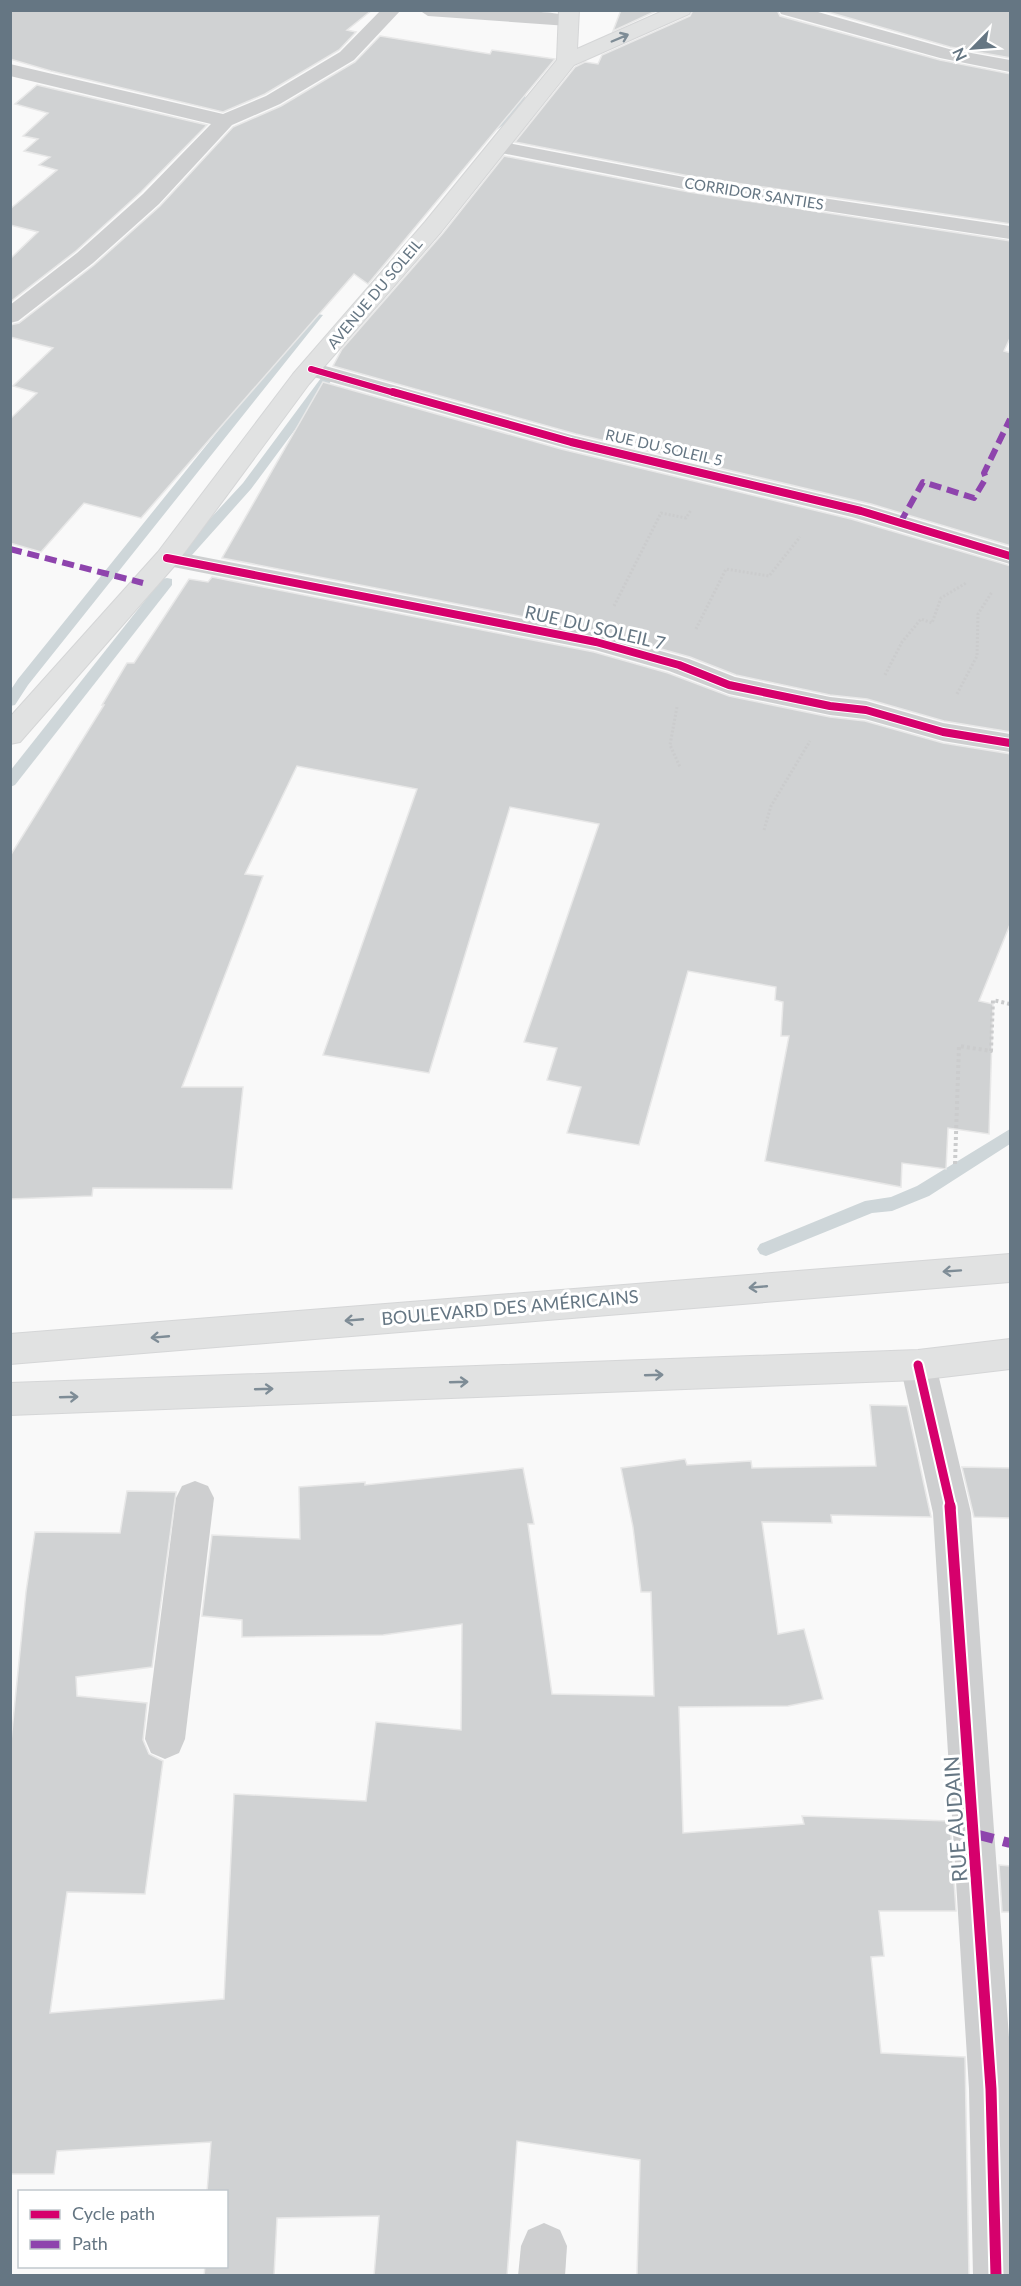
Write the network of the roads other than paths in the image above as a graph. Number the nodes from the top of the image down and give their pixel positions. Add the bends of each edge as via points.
1 (392, 10) edge
2 (428, 10) edge
3 (682, 10) edge
4 (788, 10) edge
5 (569, 15) edge
6 (567, 61) junction
7 (1011, 66) edge
8 (10, 70) edge
9 (225, 121) junction
10 (498, 147) junction
11 (1011, 233) edge
12 (10, 316) edge
13 (311, 369) junction
14 (1011, 556) edge
15 (167, 558) junction
16 (10, 735) edge
17 (1011, 743) edge
18 (1011, 1268) edge
19 (10, 1349) edge
20 (1011, 1354) edge
21 (918, 1365) junction
22 (10, 1399) edge
23 (195, 1498) dead end
24 (165, 1739) dead end
25 (996, 2276) edge

1 - 9 street via 347,56 273,100
2 - 5 street
6 -> 3 main road, AVENUE DU SOLEIL
4 - 7 street via 946,54
5 - 6 main road
6 - 10 main road, AVENUE DU SOLEIL
8 - 9 street
9 - 12 street via 151,199 85,258
10 - 11 street, CORRIDOR SANTIES via 689,184
10 - 13 main road, AVENUE DU SOLEIL
13 - 14 street, RUE DU SOLEIL 5 via 606,451 824,502
13 - 15 main road, AVENUE DU SOLEIL
15 - 16 main road, AVENUE DU SOLEIL
15 - 17 street, RUE DU SOLEIL 7 via 596,642 682,666 729,685 866,710 943,732
18 -> 19 main road, BOULEVARD DES AMÉRICAINS
20 - 21 main road
22 -> 21 main road
21 - 25 street, RUE AUDAIN via 952,1513 990,2078
23 - 24 street

